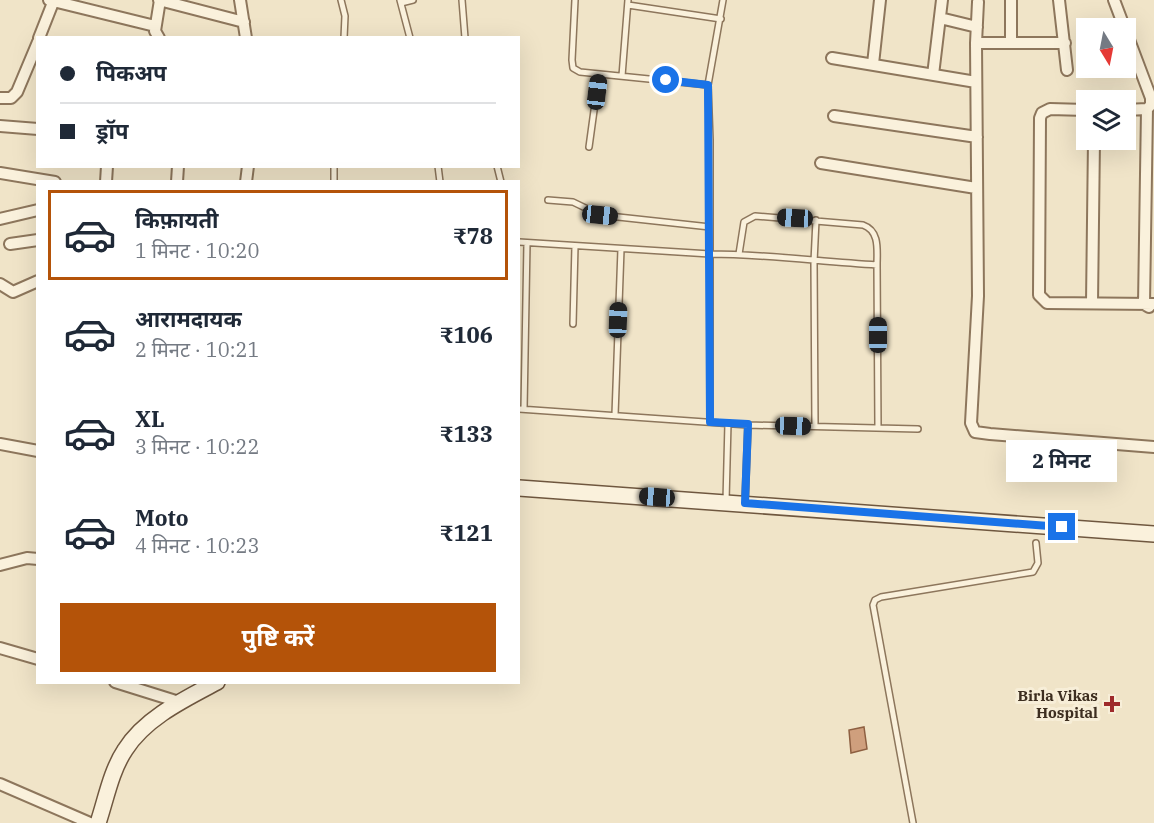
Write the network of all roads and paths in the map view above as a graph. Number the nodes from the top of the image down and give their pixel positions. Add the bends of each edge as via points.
1 (52, 0) edge
2 (160, 0) edge
3 (240, 0) edge
4 (340, 0) edge
5 (413, 0) edge
6 (462, 0) edge
7 (575, 0) edge
8 (723, 0) edge
9 (880, 0) edge
10 (942, 0) edge
11 (1011, 0) edge
12 (1059, 0) edge
13 (1114, 0) edge
14 (401, 1) edge
15 (978, 2) dead end
16 (628, 3) edge
17 (940, 18) junction
18 (721, 19) junction
19 (244, 22) junction
20 (155, 26) junction
21 (977, 27) junction
22 (40, 36) edge
23 (157, 36) edge
24 (246, 36) edge
25 (344, 36) edge
26 (410, 36) edge
27 (465, 36) edge
28 (976, 43) junction
29 (1011, 43) junction
30 (1065, 43) junction
31 (36, 52) edge
32 (832, 58) dead end
33 (873, 64) junction
34 (1067, 70) dead end
35 (32, 72) edge
36 (599, 74) junction
37 (933, 75) junction
38 (622, 76) junction
39 (976, 82) junction
40 (708, 85) junction
41 (1152, 91) edge
42 (0, 98) edge
43 (1147, 109) junction
44 (1076, 110) edge
45 (1136, 110) edge
46 (834, 116) dead end
47 (0, 126) edge
48 (36, 129) edge
49 (1150, 133) edge
50 (977, 137) junction
51 (589, 147) dead end
52 (1094, 150) edge
53 (821, 163) dead end
54 (0, 173) edge
55 (43, 180) edge
56 (976, 188) junction
57 (548, 200) dead end
58 (36, 210) edge
59 (0, 219) edge
60 (816, 220) junction
61 (710, 227) junction
62 (36, 240) edge
63 (520, 242) edge
64 (527, 243) junction
65 (10, 244) dead end
66 (575, 246) junction
67 (621, 249) junction
68 (710, 254) junction
69 (740, 254) junction
70 (814, 262) junction
71 (878, 265) junction
72 (36, 282) edge
73 (0, 284) edge
74 (1092, 303) junction
75 (1149, 304) edge
76 (1154, 311) edge
77 (573, 324) dead end
78 (521, 409) edge
79 (615, 415) junction
80 (710, 422) junction
81 (728, 423) junction
82 (748, 424) junction
83 (815, 426) junction
84 (878, 428) junction
85 (918, 429) dead end
86 (0, 444) edge
87 (1154, 447) edge
88 (36, 451) edge
89 (520, 488) edge
90 (726, 501) junction
91 (745, 503) junction
92 (1154, 534) edge
93 (1036, 543) dead end
94 (36, 559) edge
95 (0, 565) edge
96 (0, 648) edge
97 (36, 658) edge
98 (122, 684) edge
99 (213, 684) edge
100 (179, 702) junction
101 (0, 784) edge
102 (90, 823) edge
103 (98, 823) edge
104 (913, 823) edge

1 - 20 street
1 - 22 street
2 - 19 street
2 - 20 street
3 - 19 street
4 - 25 lane via 345,16
5 - 14 lane
6 - 27 lane
7 - 36 lane via 573,68
8 - 18 lane
9 - 33 street
10 - 17 street
11 - 29 street
12 - 30 street
13 - 41 street
14 - 26 lane
15 - 21 street
16 - 18 lane
16 - 38 lane
17 - 21 street
17 - 37 street
18 - 40 lane
19 - 24 street
20 - 23 street
21 - 28 street
28 - 29 street
28 - 39 street
29 - 30 street
30 - 34 street
31 - 35 street
32 - 33 street
33 - 37 street
35 - 42 street via 11,98
36 - 38 lane
36 - 51 lane
37 - 39 street
38 - 40 lane
39 - 50 street
40 - 61 lane
41 - 43 street
43 - 45 street
43 - 49 street
44 - 74 street via 1050,109 1040,118 1038,288 1047,303
46 - 50 street
47 - 48 street
49 - 75 street
50 - 56 street
52 - 74 street
53 - 56 street
54 - 55 street
56 - 87 street via 978,296 970,423 975,432
57 - 61 lane via 573,202 600,215
58 - 59 street
60 - 69 lane via 749,218 744,222
60 - 70 lane
60 - 71 lane via 869,228 877,241
61 - 68 lane
62 - 65 street
63 - 64 lane
64 - 66 lane
64 - 78 lane
66 - 67 lane
66 - 77 lane
67 - 68 lane
67 - 79 lane
68 - 69 lane
68 - 80 lane
69 - 70 lane
70 - 71 lane
70 - 83 lane
71 - 84 lane
72 - 73 street via 13,292
74 - 75 street
75 - 76 street
78 - 79 lane
79 - 80 lane
80 - 81 lane
81 - 82 lane
81 - 90 lane
82 - 83 lane
82 - 91 lane
83 - 84 lane
84 - 85 lane
86 - 88 street
89 - 90 street
90 - 91 street
91 - 92 street
93 - 104 lane via 1038,563 1033,572 875,600
94 - 95 street
96 - 97 street
98 - 100 street
99 - 100 street
100 - 103 street via 125,749
101 - 102 street

